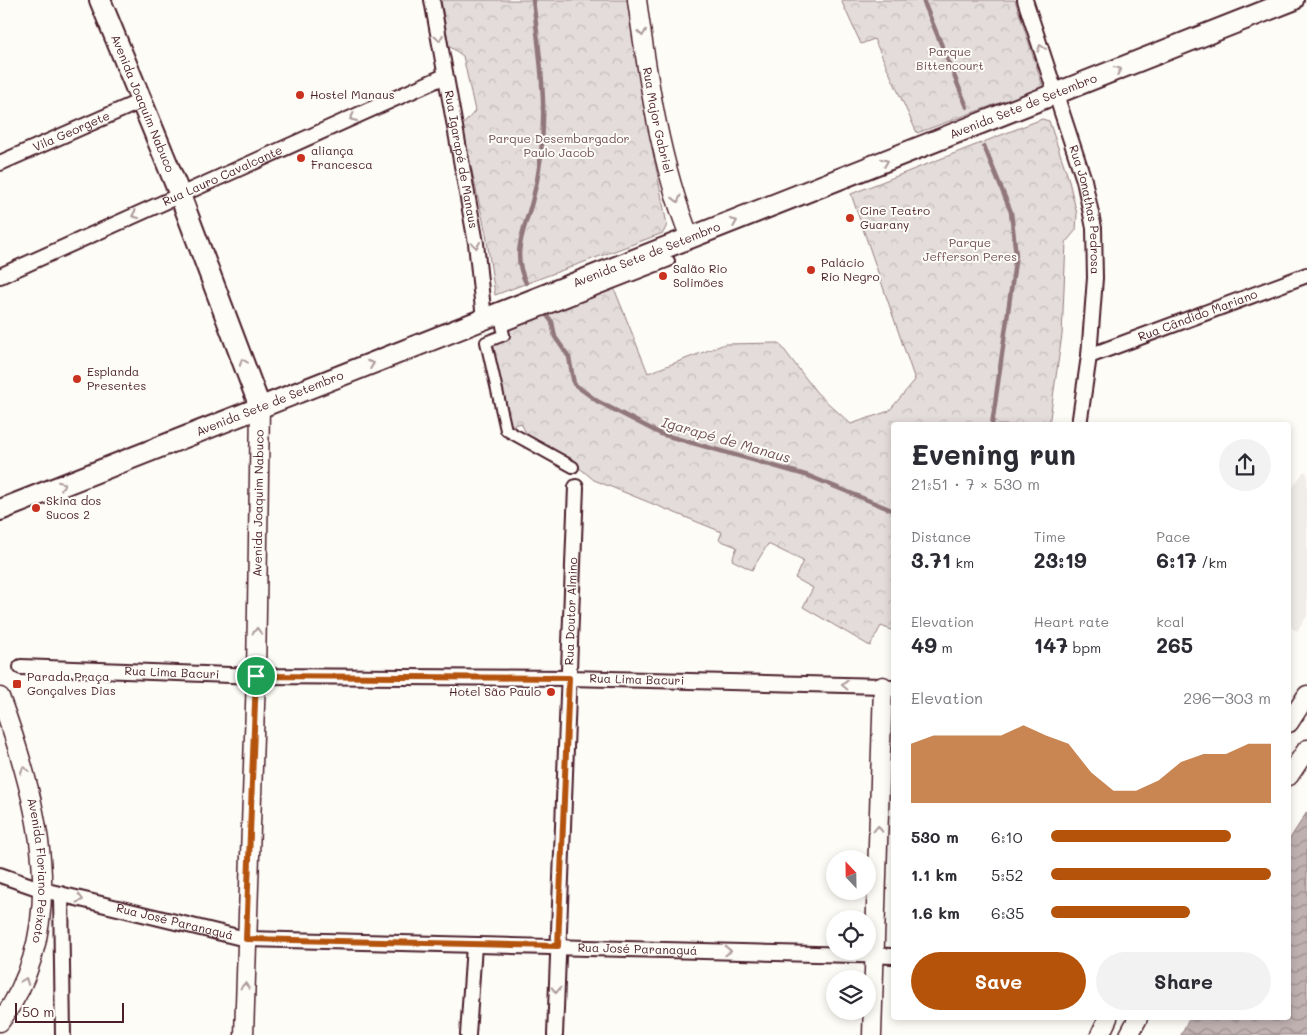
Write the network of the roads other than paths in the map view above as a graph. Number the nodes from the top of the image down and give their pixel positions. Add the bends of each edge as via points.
1 (100, 0) edge
2 (432, 0) edge
3 (637, 0) edge
4 (1025, 0) edge
5 (1293, 0) edge
6 (445, 76) junction
7 (1056, 94) junction
8 (141, 101) junction
9 (0, 163) edge
10 (180, 195) junction
11 (690, 238) junction
12 (668, 261) dead end
13 (1307, 275) edge
14 (0, 276) edge
15 (484, 319) junction
16 (1089, 356) junction
17 (260, 408) junction
18 (1079, 422) edge
19 (573, 467) dead end
20 (576, 488) dead end
21 (0, 510) edge
22 (21, 667) dead end
23 (256, 676) junction
24 (569, 678) junction
25 (888, 688) edge
26 (1307, 695) edge
27 (2, 705) edge
28 (1291, 719) edge
29 (1307, 748) edge
30 (1291, 773) edge
31 (0, 875) edge
32 (43, 890) junction
33 (61, 894) junction
34 (876, 917) edge
35 (246, 939) junction
36 (474, 945) junction
37 (558, 946) junction
38 (826, 954) edge
39 (876, 955) edge
40 (891, 956) edge
41 (874, 960) edge
42 (1107, 1020) edge
43 (1137, 1020) edge
44 (0, 1022) edge
45 (63, 1035) edge
46 (244, 1035) edge
47 (468, 1035) edge
48 (555, 1035) edge
49 (872, 1035) edge
50 (1100, 1035) edge
51 (1129, 1035) edge

1 - 8 main road, Avenida Joaquim Nabuco
2 -> 6 street, Rua Igarapé de Manaus
3 -> 11 street, Rua Major Gabriel via 659,128 681,216
7 -> 4 street, Rua Jonathas Pedrosa
7 -> 5 main road, Avenida Sete de Setembro
6 -> 10 street, Rua Lauro Cavalcante
6 -> 15 street, Rua Igarapé de Manaus via 476,243
11 -> 7 main road, Avenida Sete de Setembro
7 - 16 street, Rua Jonathas Pedrosa via 1084,180 1094,228 1095,278
8 - 9 street, Vila Georgete
8 - 10 main road, Avenida Joaquim Nabuco
10 -> 14 street, Rua Lauro Cavalcante
17 -> 10 main road, Avenida Joaquim Nabuco
11 - 15 main road, Avenida Sete de Setembro
12 - 19 street via 502,326 504,335 486,342 506,430
13 - 16 street, Rua Cândido Mariano
17 -> 15 main road, Avenida Sete de Setembro
16 - 18 street, Rua Jonathas Pedrosa
21 -> 17 main road, Avenida Sete de Setembro
23 -> 17 street, Avenida Joaquim Nabuco
20 - 24 street, Rua Doutor Almino
22 - 23 street, Rua Lima Bacuri
23 - 24 street, Rua Lima Bacuri
23 - 35 street, Avenida Joaquim Nabuco
25 -> 24 street, Rua Lima Bacuri
24 - 37 street, Rua Doutor Almino
34 -> 25 street
26 - 28 street
32 -> 27 street, Avenida Floriano Peixoto via 36,817 28,782
29 - 30 street
31 - 32 street, Rua José Paranaguá
32 - 33 street, Rua José Paranaguá
44 -> 32 street, Avenida Floriano Peixoto via 23,988 33,961
33 -> 35 street, Rua José Paranaguá
33 - 45 street
35 - 36 street, Rua José Paranaguá
46 -> 35 street, Avenida Joaquim Nabuco
36 - 37 street, Rua José Paranaguá
36 - 47 street
37 -> 38 street, Rua José Paranaguá
37 -> 48 street, Rua Doutor Almino
39 - 40 street, Rua José Paranaguá
41 - 49 street
42 - 50 street
43 - 51 street

